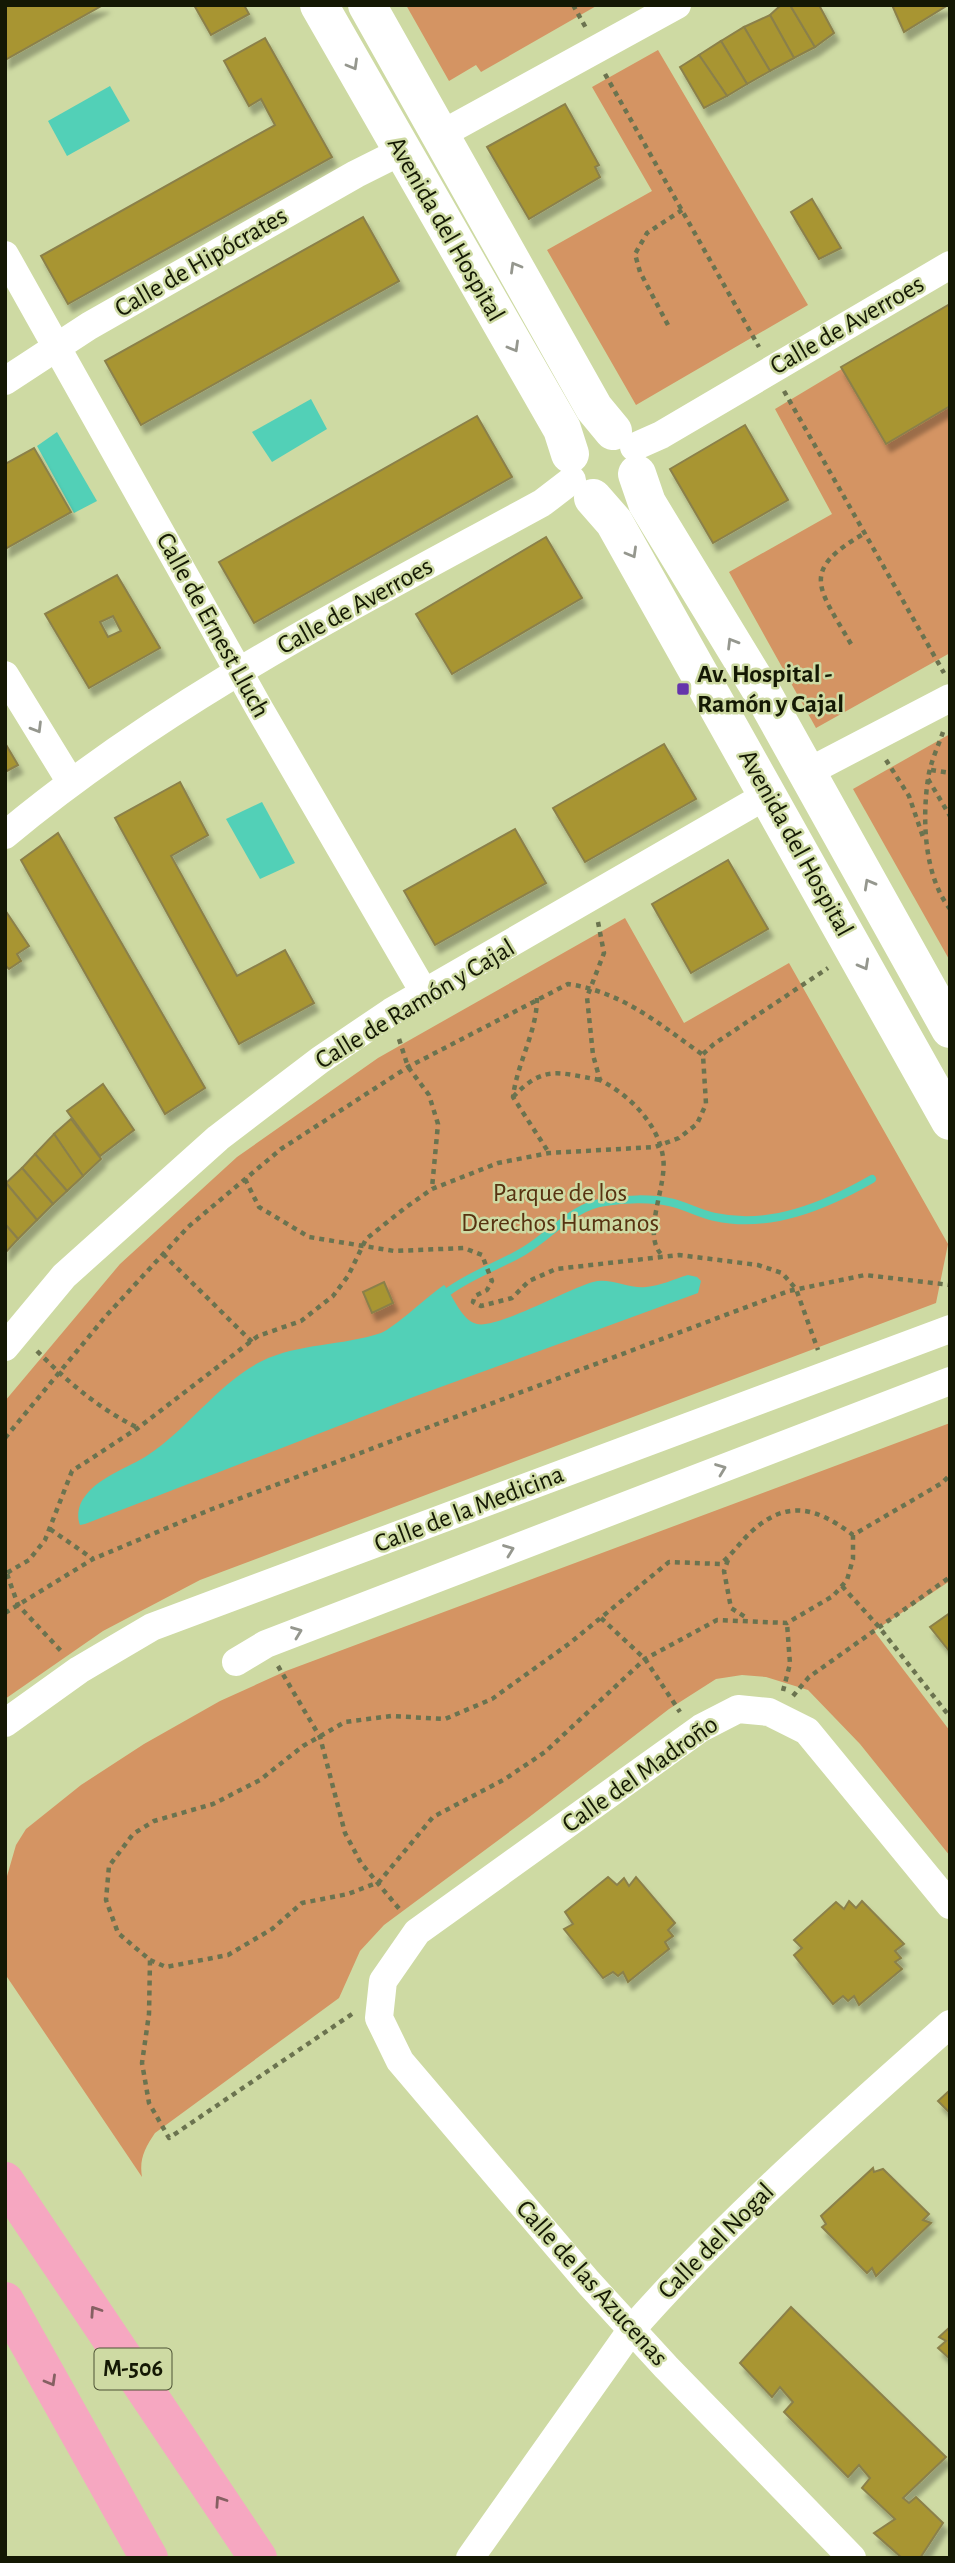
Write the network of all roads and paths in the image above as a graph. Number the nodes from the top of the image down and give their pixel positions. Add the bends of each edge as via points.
1 (319, 5) edge
2 (367, 5) edge
3 (677, 5) edge
4 (439, 135) junction
5 (402, 151) junction
6 (682, 210) dead end
7 (5, 255) edge
8 (950, 265) edge
9 (668, 325) dead end
10 (55, 346) junction
11 (5, 381) edge
12 (628, 450) junction
13 (578, 477) junction
14 (865, 533) dead end
15 (851, 644) dead end
16 (240, 674) junction
17 (5, 675) edge
18 (948, 710) edge
19 (873, 738) junction
20 (930, 770) junction
21 (808, 772) junction
22 (950, 773) edge
23 (928, 778) junction
24 (70, 781) junction
25 (769, 794) junction
26 (950, 816) edge
27 (5, 835) edge
28 (926, 845) junction
29 (594, 897) junction
30 (950, 909) edge
31 (855, 950) junction
32 (593, 987) junction
33 (425, 994) junction
34 (537, 998) junction
35 (391, 1012) junction
36 (950, 1029) edge
37 (703, 1055) junction
38 (408, 1067) junction
39 (600, 1080) junction
40 (513, 1097) junction
41 (950, 1121) edge
42 (660, 1145) junction
43 (549, 1153) junction
44 (245, 1179) junction
45 (432, 1189) junction
46 (363, 1247) junction
47 (163, 1254) junction
48 (664, 1257) junction
49 (950, 1285) edge
50 (796, 1289) junction
51 (950, 1329) edge
52 (12, 1339) edge
53 (252, 1342) junction
54 (58, 1372) junction
55 (828, 1375) junction
56 (950, 1381) edge
57 (138, 1428) junction
58 (5, 1438) edge
59 (950, 1475) edge
60 (50, 1529) junction
61 (853, 1535) junction
62 (729, 1558) junction
63 (93, 1559) junction
64 (6, 1574) edge
65 (950, 1577) edge
66 (842, 1586) junction
67 (18, 1605) junction
68 (5, 1613) edge
69 (601, 1618) junction
70 (748, 1619) junction
71 (787, 1623) junction
72 (879, 1627) junction
73 (266, 1644) junction
74 (645, 1659) junction
75 (236, 1662) dead end
76 (79, 1670) junction
77 (777, 1716) junction
78 (950, 1717) edge
79 (5, 1723) edge
80 (694, 1733) junction
81 (320, 1737) junction
82 (379, 1882) junction
83 (950, 1905) edge
84 (417, 1932) junction
85 (150, 1960) junction
86 (382, 1987) junction
87 (950, 2024) edge
88 (5, 2181) edge
89 (5, 2301) edge
90 (632, 2329) junction
91 (149, 2558) edge
92 (258, 2558) edge
93 (470, 2558) edge
94 (852, 2558) edge

1 -> 5 main road, Avenida del Hospital
2 - 4 main road, Avenida del Hospital
3 - 4 street
12 -> 4 main road, Avenida del Hospital via 594,408
5 - 10 street, Calle de Hipócrates
5 -> 13 main road, Avenida del Hospital via 562,429
6 - 9 path via 647,233 635,254
7 - 10 street, Calle de Ernest Lluch
8 - 12 street, Calle de Averroes
10 - 11 street, Calle de Hipócrates
10 - 16 street, Calle de Ernest Lluch
12 - 13 main road via 599,430 586,434 576,442
12 - 13 main road via 631,486 620,496 607,500
21 -> 12 main road, Avenida del Hospital via 647,503
13 - 16 street, Calle de Averroes via 542,503 275,650
13 -> 25 main road, Avenida del Hospital via 614,522
14 - 15 path via 834,551 821,569 829,605
16 - 24 street, Calle de Averroes via 206,690
16 - 33 street, Calle de Ernest Lluch
17 -> 24 street
18 - 19 street
18 - 20 path
19 - 21 street
19 - 28 path via 909,796
20 - 22 path
20 - 23 path
36 -> 21 main road, Avenida del Hospital
23 - 26 path
23 - 28 path
24 - 27 street, Calle de Averroes
25 - 29 street, Calle de Ramón y Cajal
25 - 31 main road, Avenida del Hospital
28 - 30 path via 940,898
29 - 32 path via 604,953
29 - 33 street, Calle de Ramón y Cajal
31 - 37 path
31 -> 41 main road, Avenida del Hospital
32 - 34 path via 568,984
32 - 37 path via 625,1000
32 - 39 path via 587,997
33 - 35 street, Calle de Ramón y Cajal
34 - 38 path
34 - 40 path via 537,1014
35 - 38 path
35 - 52 street, Calle de Ramón y Cajal via 218,1138 64,1276
37 - 42 path via 706,1104 697,1124
38 - 44 path via 281,1149
38 - 45 path via 429,1095 438,1124
39 - 40 path via 550,1073 529,1080
39 - 42 path via 643,1112
40 - 43 path
42 - 43 path
42 - 48 path via 662,1189 653,1234 655,1249
43 - 45 path via 498,1163
44 - 46 path via 259,1207 277,1220 309,1237
44 - 47 path
45 - 46 path via 386,1223
46 - 48 path via 394,1251 464,1248 482,1255 492,1281 475,1296 473,1302 481,1307 512,1298 529,1281 556,1269
46 - 53 path via 333,1296 301,1321
47 - 53 path
47 - 54 path
48 - 50 path via 758,1265 782,1273
49 - 50 path via 865,1275
50 - 55 path
50 - 63 path via 212,1509
51 - 55 street, Calle de la Medicina
52 - 54 path
53 - 57 path
54 - 57 path via 105,1412
54 - 58 path
55 - 76 street, Calle de la Medicina via 152,1628
73 -> 56 street, Calle de la Medicina
57 - 60 path via 72,1471
59 - 61 path
60 - 63 path
60 - 64 path via 29,1560
61 - 62 path via 820,1513 798,1509 772,1516
61 - 66 path via 853,1559
62 - 69 path via 720,1564 669,1562
62 - 70 path via 724,1571 731,1608
63 - 67 path
64 - 67 path
65 - 72 path
66 - 71 path
66 - 72 path
67 - 68 path
67 - 76 path
69 - 74 path
69 - 81 path via 492,1699 445,1719 391,1716 357,1720
70 - 71 path
70 - 74 path via 717,1620
71 - 77 path via 790,1664
72 - 77 path via 809,1677
72 - 78 path
73 - 75 street, Calle de la Medicina
73 - 81 path
74 - 80 path
74 - 82 path via 545,1752 433,1817
76 - 79 street, Calle de la Medicina
77 - 80 street, Calle del Madroño via 737,1709
77 - 83 street, Calle del Madroño via 807,1731
80 - 84 street, Calle del Madroño
81 - 82 path via 345,1833 361,1863
81 - 85 path via 260,1780 213,1804 153,1821 133,1834 109,1866 106,1900 118,1933
82 - 84 path
82 - 85 path via 302,1903 272,1929 228,1955 166,1967
84 - 86 street, Calle del Madroño
85 - 86 path via 142,2063 149,2103 169,2138
86 - 90 street, Calle de las Azucenas via 379,2018 400,2061
87 - 90 street, Calle del Nogal via 789,2167
92 -> 88 highway, M-506
89 -> 91 highway, M-506
90 - 93 street, Calle del Nogal
90 - 94 street, Calle de las Azucenas

